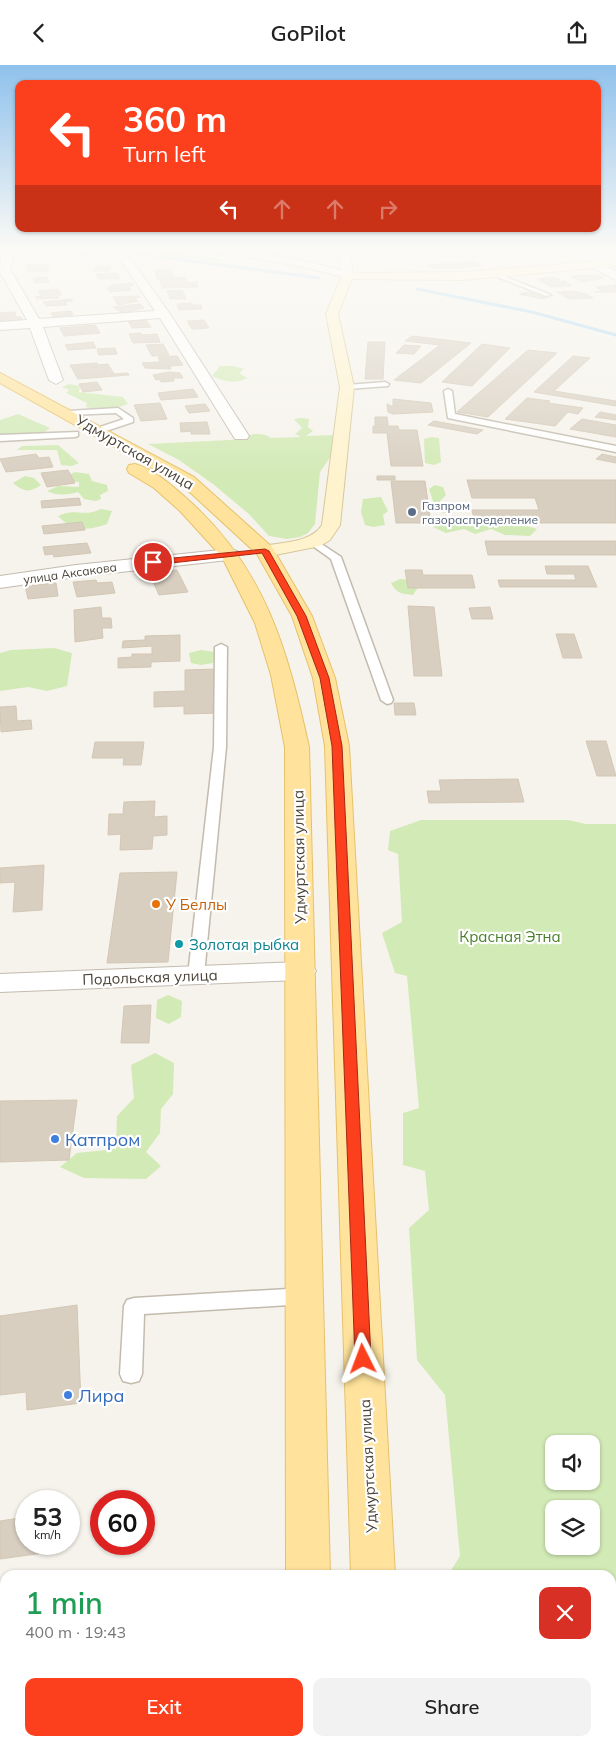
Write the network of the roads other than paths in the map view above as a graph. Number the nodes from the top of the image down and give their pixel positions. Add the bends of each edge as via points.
1 (36, 325) edge
2 (171, 325) edge
3 (334, 325) edge
4 (0, 377) edge
5 (56, 380) dead end
6 (384, 384) dead end
7 (347, 387) junction
8 (448, 391) dead end
9 (1, 396) edge
10 (68, 413) junction
11 (100, 430) junction
12 (75, 434) junction
13 (242, 435) dead end
14 (0, 437) edge
15 (616, 449) edge
16 (314, 542) junction
17 (265, 551) junction
18 (230, 555) junction
19 (0, 582) edge
20 (221, 647) dead end
21 (387, 700) dead end
22 (301, 971) junction
23 (196, 975) junction
24 (0, 983) edge
25 (305, 1296) junction
26 (131, 1374) dead end
27 (308, 1570) edge
28 (373, 1570) edge

1 - 5 street
2 - 13 street
3 - 7 street
4 - 10 main road, Удмуртская улица
6 - 7 lane
7 - 16 street via 331,525 324,536
8 - 15 lane via 451,416
9 - 12 main road, Удмуртская улица
10 - 11 main road, Удмуртская улица
10 - 11 lane via 118,410 130,420
11 - 17 main road, Удмуртская улица via 188,481
12 - 14 lane
12 - 18 main road, Удмуртская улица via 160,484
16 - 17 street
16 - 21 lane via 336,557
17 - 18 main road
17 - 28 main road, Удмуртская улица via 302,616 324,678 337,746
18 - 19 street, улица Аксакова
18 - 22 main road, Удмуртская улица via 265,623 282,675 297,747
20 - 23 lane via 220,747
22 - 23 street, Подольская улица
22 - 25 main road, Удмуртская улица
23 - 24 street, Подольская улица
25 - 26 lane via 134,1305
25 - 27 main road, Удмуртская улица

